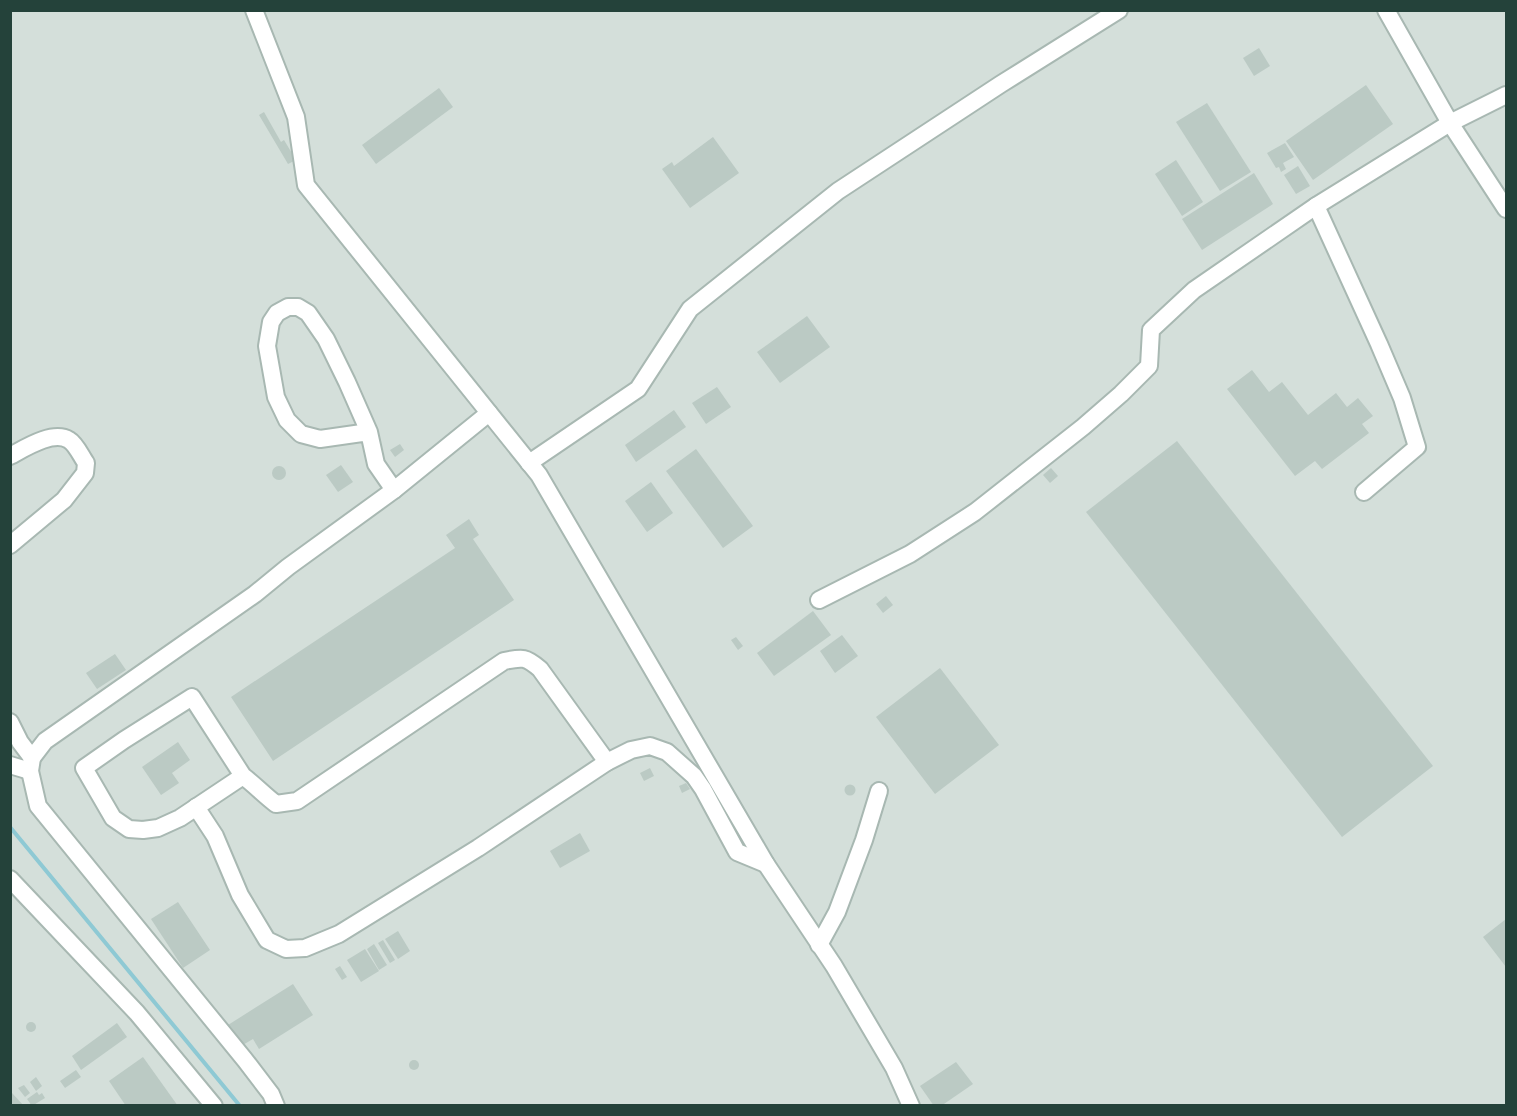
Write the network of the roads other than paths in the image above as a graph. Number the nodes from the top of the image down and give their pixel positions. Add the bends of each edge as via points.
1 (254, 10) edge
2 (1119, 10) edge
3 (1386, 10) edge
4 (1506, 95) edge
5 (1450, 123) junction
6 (1316, 206) junction
7 (1506, 209) edge
8 (489, 413) junction
9 (369, 432) junction
10 (10, 456) edge
11 (529, 463) junction
12 (394, 490) junction
13 (1364, 492) dead end
14 (10, 545) edge
15 (819, 600) dead end
16 (10, 722) edge
17 (607, 762) junction
18 (31, 764) junction
19 (10, 765) edge
20 (243, 776) junction
21 (879, 791) dead end
22 (196, 807) junction
23 (766, 864) junction
24 (10, 879) edge
25 (819, 945) junction
26 (214, 1106) edge
27 (276, 1106) edge
28 (911, 1106) edge

1 - 8 street via 296,117 306,185
2 - 11 street via 838,191 690,309 638,389
3 - 5 street
4 - 5 street
5 - 6 street
5 - 7 street
6 - 13 street via 1398,387 1417,447
6 - 15 street via 1194,290 1150,330 1149,366 1083,427 975,512 910,554
8 - 11 street
8 - 12 street
9 - 9 street via 326,339 308,313 298,307 277,314 270,322 267,346 276,397 287,420 301,434 320,439
9 - 12 street via 376,464
10 - 14 street via 28,445 58,436 71,441 86,463 85,473 64,500
11 - 23 street
12 - 18 street via 255,594 45,741
16 - 18 street
17 - 20 street via 540,669 530,660 518,658 504,661 297,801 276,804
17 - 22 street via 339,934 305,948 286,949 267,940 240,895 215,836
17 - 23 street via 650,746 667,752 704,789 737,852
18 - 19 street
18 - 27 street via 38,806 245,1060
20 - 22 street
20 - 22 street via 192,697 84,768 113,818 129,829 158,828
21 - 25 street via 837,912
23 - 25 street
24 - 26 street via 137,1013
25 - 28 street via 894,1068

